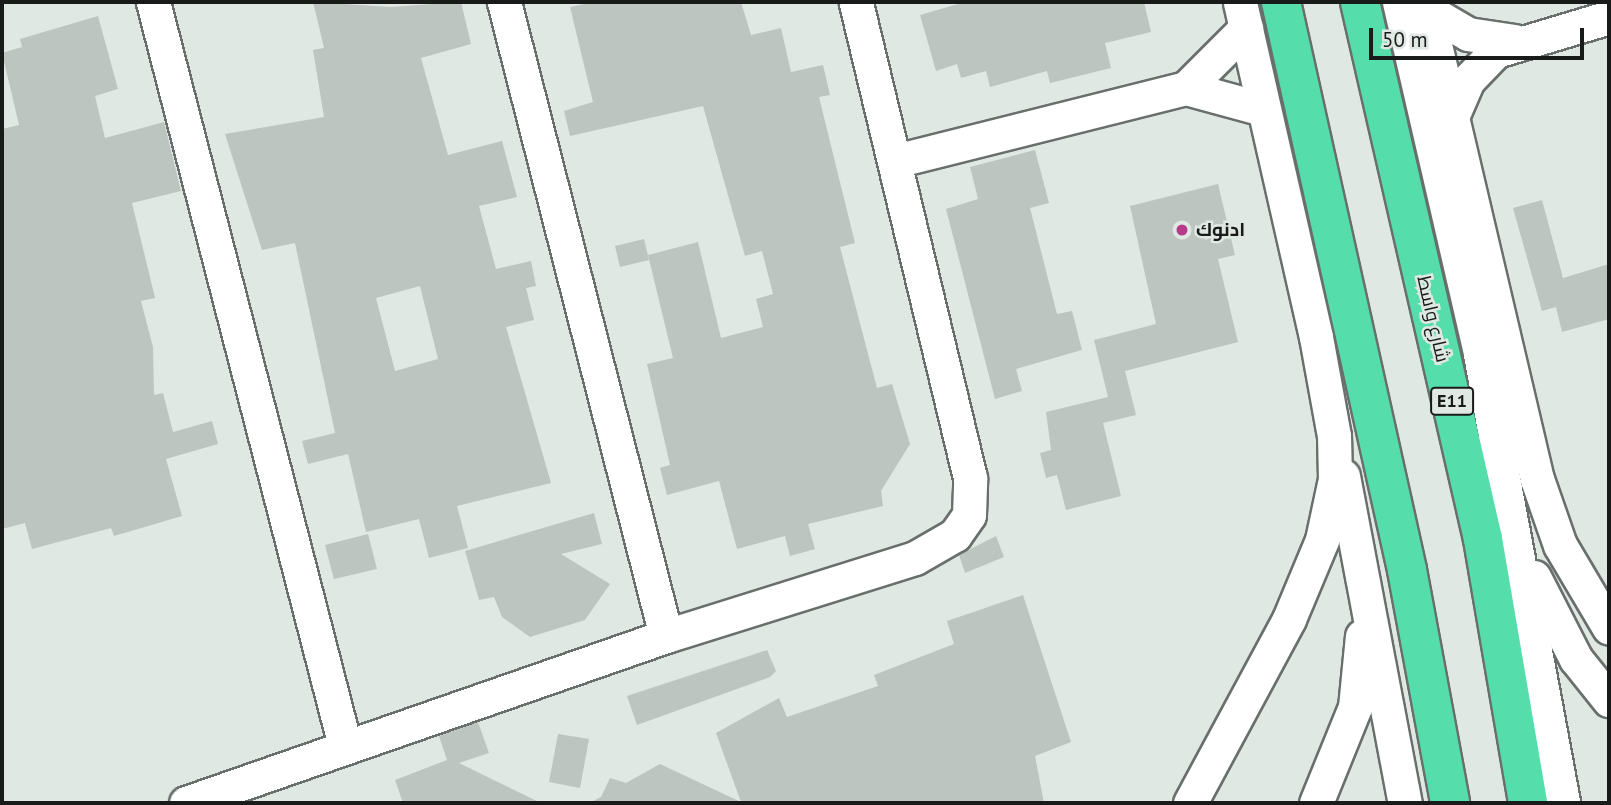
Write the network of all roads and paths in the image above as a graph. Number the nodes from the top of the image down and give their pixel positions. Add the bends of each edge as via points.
1 (153, 2) edge
2 (504, 2) edge
3 (856, 2) edge
4 (1281, 2) edge
5 (1360, 2) edge
6 (1417, 5) edge
7 (1243, 15) edge
8 (1609, 17) edge
9 (1514, 41) junction
10 (1186, 88) junction
11 (1263, 110) junction
12 (1452, 117) junction
13 (895, 161) junction
14 (1494, 293) junction
15 (1480, 354) junction
16 (1334, 436) junction
17 (1516, 538) junction
18 (1361, 568) junction
19 (1609, 628) edge
20 (666, 636) junction
21 (1609, 700) edge
22 (345, 746) junction
23 (186, 803) edge
24 (1190, 803) edge
25 (1316, 803) edge
26 (1405, 803) edge
27 (1450, 803) edge
28 (1528, 803) edge
29 (1563, 803) edge

1 - 22 street
2 - 20 street
3 - 13 street
4 - 27 highway via 1407,570
5 - 28 highway, شارع واسط / E11 via 1483,539
6 - 9 street via 1468,34
6 - 12 street
6 - 15 street
7 - 10 street
7 - 11 street
8 - 9 street
9 - 12 street via 1468,80
10 - 11 street
10 - 13 street
11 - 16 street
12 - 14 street
13 - 20 street via 970,478 969,515 955,535 915,558
14 - 15 street
14 - 19 street via 1547,513
15 - 17 street
16 - 18 street
16 - 24 street via 1329,511 1308,576
17 - 21 street via 1561,633
17 - 29 street
18 - 25 street via 1355,707
18 - 26 street
20 - 22 street
22 - 23 street

